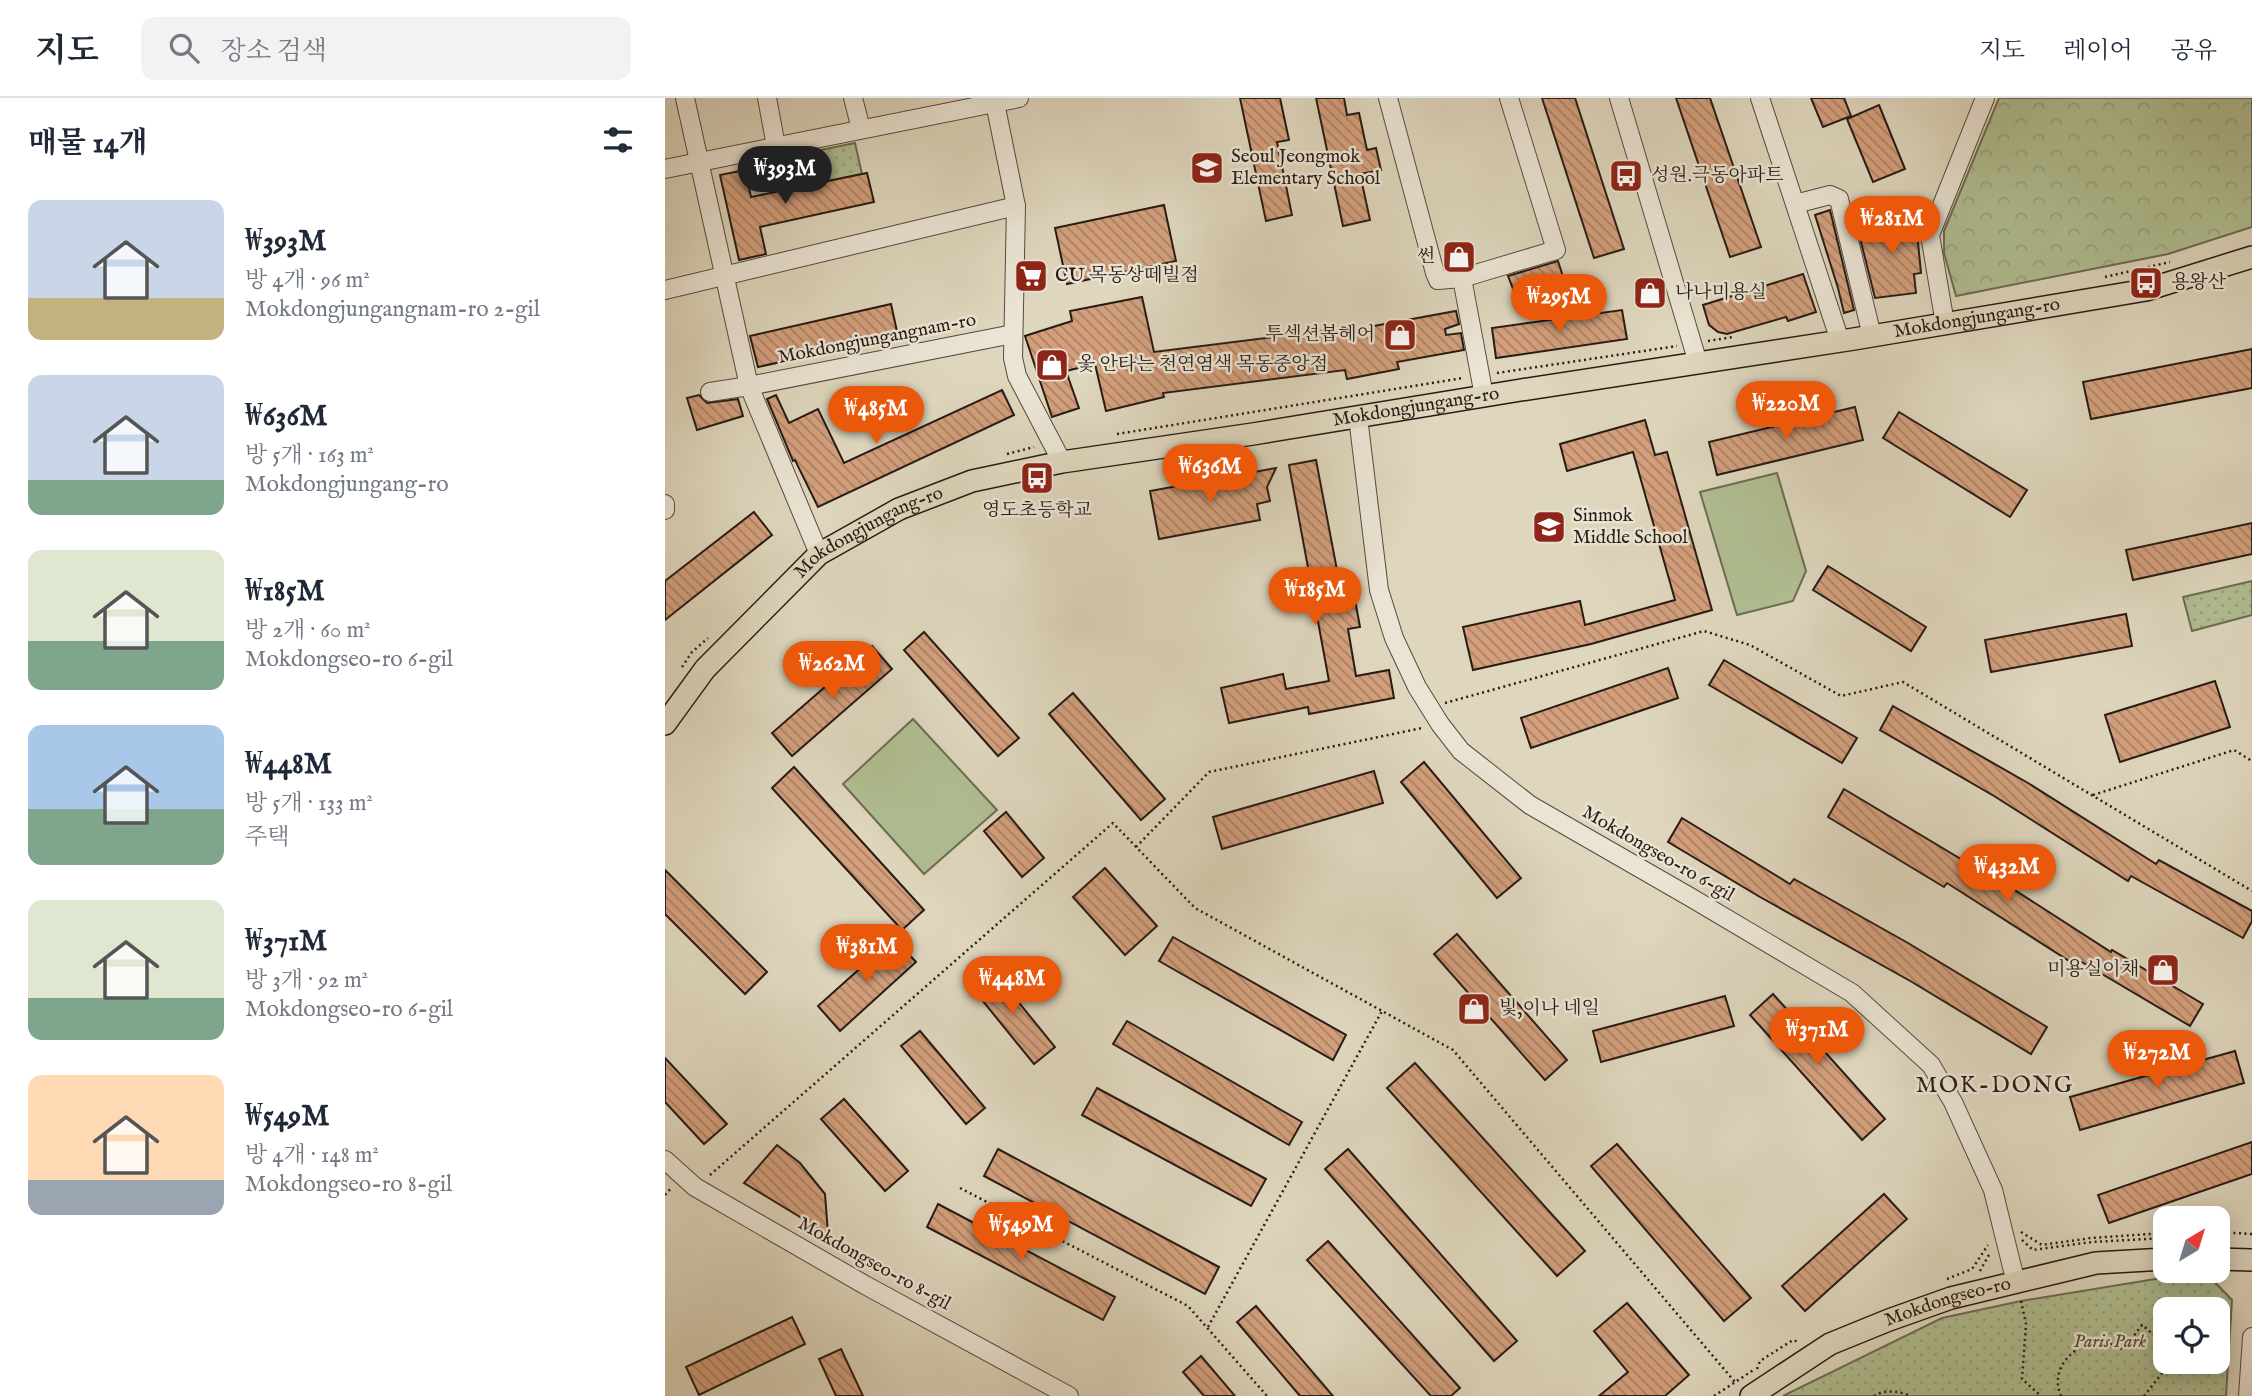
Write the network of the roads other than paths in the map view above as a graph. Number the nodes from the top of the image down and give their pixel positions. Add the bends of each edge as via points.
1 (685, 98) edge
2 (767, 98) edge
3 (853, 98) edge
4 (1019, 98) edge
5 (1388, 98) edge
6 (1509, 98) edge
7 (1619, 98) edge
8 (1761, 98) edge
9 (1985, 98) edge
10 (994, 100) edge
11 (861, 129) junction
12 (776, 146) junction
13 (699, 162) junction
14 (665, 169) edge
15 (1795, 204) junction
16 (1016, 206) junction
17 (2252, 257) edge
18 (725, 276) junction
19 (1462, 278) junction
20 (665, 290) edge
21 (1945, 324) junction
22 (1013, 334) junction
23 (1872, 336) junction
24 (1840, 341) junction
25 (1698, 363) junction
26 (749, 386) junction
27 (710, 392) dead end
28 (1484, 397) junction
29 (1358, 417) junction
30 (1062, 462) junction
31 (665, 504) edge
32 (665, 510) edge
33 (819, 554) junction
34 (665, 724) edge
35 (665, 1160) edge
36 (2230, 1259) edge
37 (2153, 1260) edge
38 (2252, 1260) edge
39 (2018, 1292) junction
40 (2252, 1337) edge
41 (1069, 1396) edge
42 (1751, 1396) edge
43 (2248, 1396) edge

1 - 13 street
2 - 12 street
3 - 11 street
4 - 10 street
5 - 19 street via 1435,273 1439,281
6 - 19 street via 1556,250
7 - 25 street
8 - 15 street
9 - 21 street via 1930,235
10 - 11 street
10 - 16 street
11 - 12 street
12 - 13 street
13 - 14 street
13 - 18 street
15 - 23 street via 1830,195 1839,199
15 - 24 street
16 - 18 street
16 - 22 street
17 - 21 main road, Mokdongjungang-ro via 2145,290
18 - 20 street
18 - 26 street
19 - 28 street
21 - 23 main road, Mokdongjungang-ro
22 - 26 street, Mokdongjungangnam-ro
22 - 30 street via 1017,376
23 - 24 main road, Mokdongjungang-ro
24 - 25 main road, Mokdongjungang-ro
25 - 28 main road, Mokdongjungang-ro
26 - 27 street, Mokdongjungangnam-ro
26 - 33 street
28 - 29 main road, Mokdongjungang-ro
29 - 30 main road, Mokdongjungang-ro
29 - 39 street, Mokdongseo-ro 6-gil via 1379,590 1394,639 1440,724 1461,751 1530,805 1852,993 1931,1065 1993,1190
30 - 33 main road, Mokdongjungang-ro via 972,481 899,509
31 - 32 street
33 - 34 main road, Mokdongjungang-ro via 705,668
35 - 41 street, Mokdongseo-ro 8-gil via 695,1187
36 - 38 main road
37 - 39 main road, Mokdongseo-ro via 2095,1263
39 - 42 main road, Mokdongseo-ro via 1951,1298 1889,1320 1831,1344
40 - 43 street

